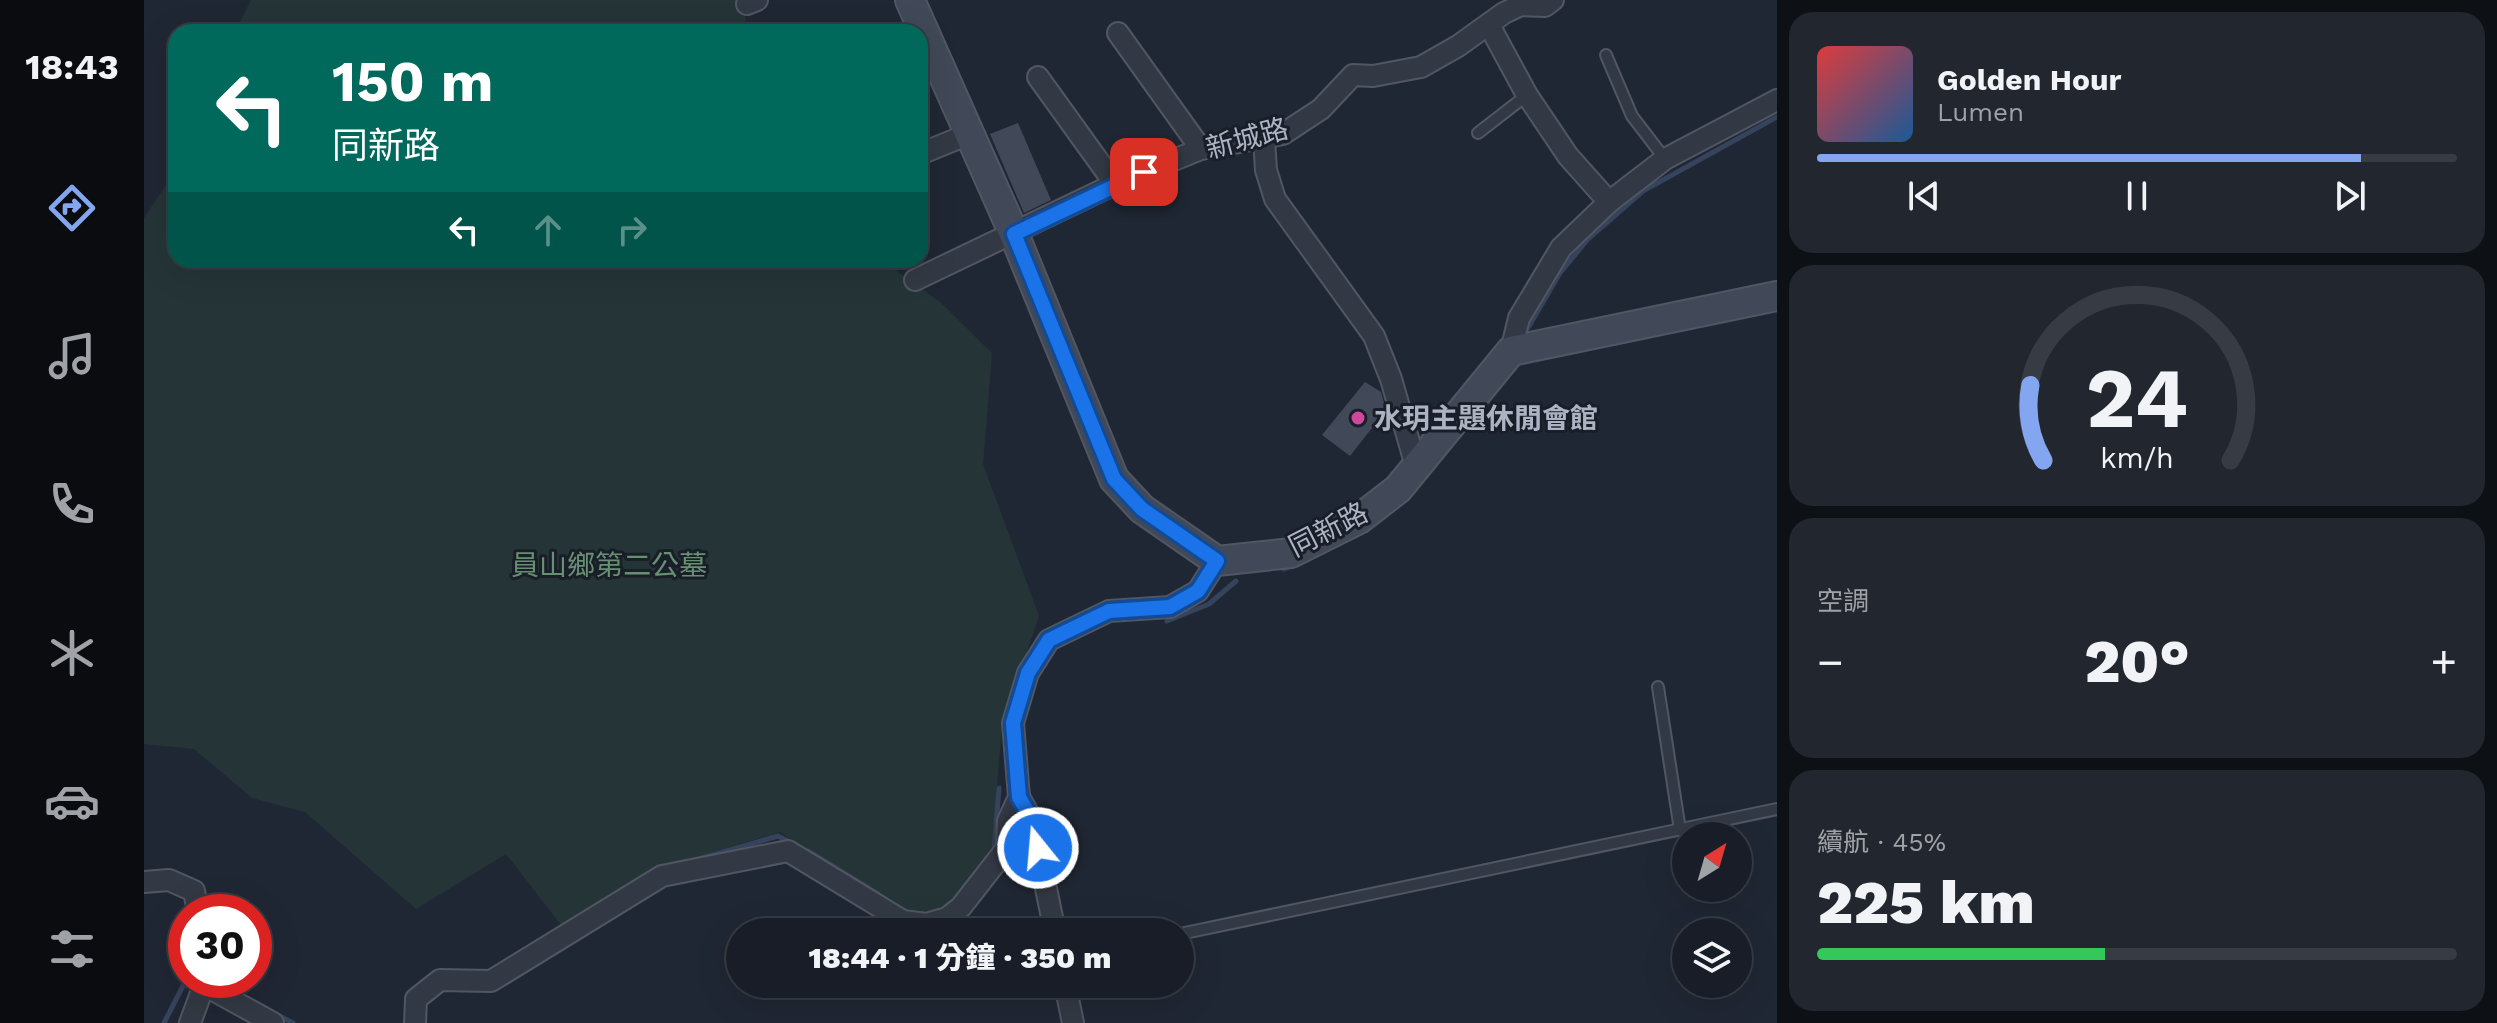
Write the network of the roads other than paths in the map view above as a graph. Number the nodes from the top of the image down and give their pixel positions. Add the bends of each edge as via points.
1 (910, 0) edge
2 (1553, 0) edge
3 (1519, 2) edge
4 (918, 24) edge
5 (1489, 25) junction
6 (1118, 33) dead end
7 (928, 50) edge
8 (1606, 55) dead end
9 (1038, 77) dead end
10 (1527, 95) junction
11 (1777, 100) edge
12 (1478, 133) dead end
13 (969, 134) junction
14 (1264, 139) junction
15 (1201, 149) junction
16 (928, 151) edge
17 (1665, 159) junction
18 (1115, 184) junction
19 (1609, 202) junction
20 (1014, 234) junction
21 (915, 280) dead end
22 (1777, 296) edge
23 (1511, 351) junction
24 (1416, 466) junction
25 (1217, 561) junction
26 (1658, 687) dead end
27 (1019, 797) junction
28 (1777, 809) edge
29 (1679, 822) edge
30 (1717, 822) edge
31 (1672, 832) edge
32 (144, 882) edge
33 (195, 894) edge
34 (1052, 918) edge
35 (1194, 931) edge
36 (197, 998) edge
37 (230, 998) edge
38 (1068, 998) edge
39 (190, 1023) edge
40 (273, 1023) edge
41 (415, 1023) edge
42 (1073, 1023) edge

1 - 4 street
2 - 3 street, 新城路 via 1545,6
3 - 5 street, 新城路
5 - 10 street
5 - 14 street, 新城路 via 1421,67 1353,75 1321,109 1283,134
6 - 15 street
7 - 13 street
8 - 17 lane via 1632,116
9 - 18 street
10 - 12 lane
10 - 19 street via 1568,156
11 - 17 street
13 - 16 street
13 - 20 street
14 - 15 street, 新城路
14 - 24 street via 1275,199 1374,336
15 - 18 street, 新城路
17 - 19 street
18 - 20 street, 新城路
19 - 23 street via 1561,248 1519,318
20 - 21 street, 新城路
20 - 25 street via 1114,479 1142,509
22 - 23 street
23 - 24 street, 同新路
24 - 25 street, 同新路 via 1398,489 1359,519 1291,553
25 - 27 street via 1198,591 1170,607 1109,611 1049,640 1028,673 1013,723
26 - 29 lane
27 - 34 street via 1032,820
27 - 41 street via 1008,821 1007,848 947,918 926,924 903,921 788,851 662,876 491,981 440,980 416,999
28 - 30 lane
31 - 35 lane
32 - 33 street via 169,880
36 - 39 street
37 - 40 street
38 - 42 street

